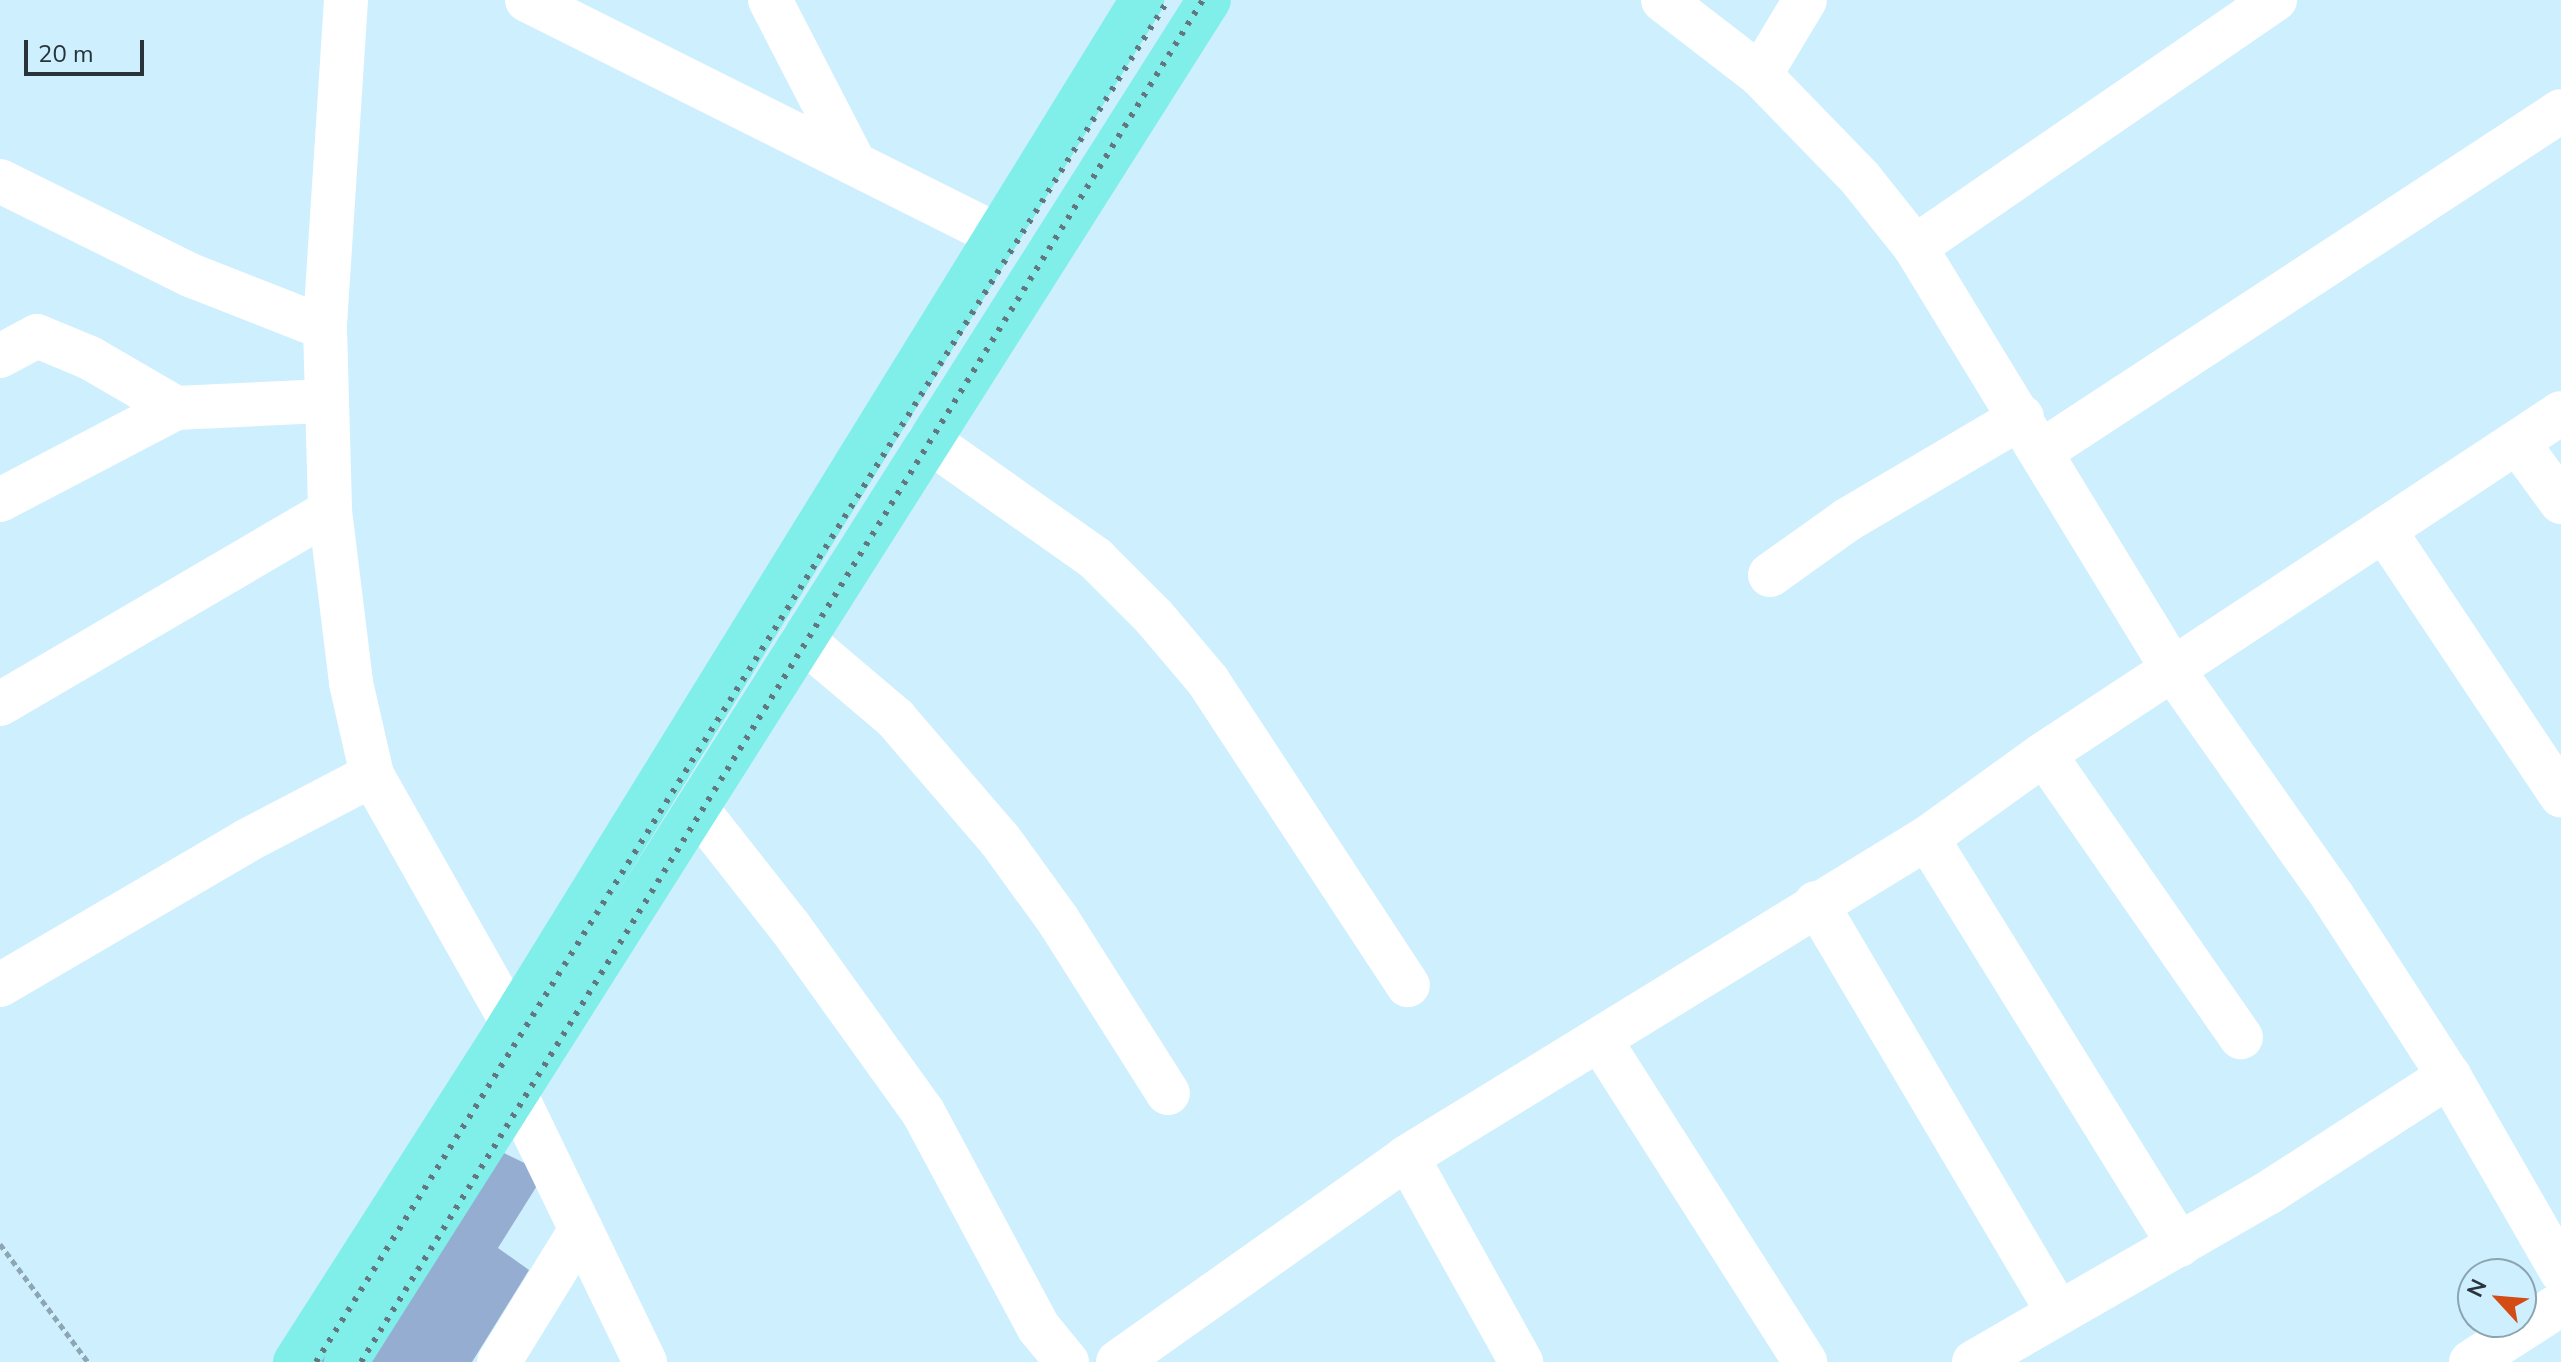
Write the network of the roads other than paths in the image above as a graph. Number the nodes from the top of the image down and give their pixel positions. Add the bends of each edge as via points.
1 (346, 0) edge
2 (527, 0) edge
3 (770, 0) edge
4 (1142, 0) edge
5 (1209, 0) edge
6 (1663, 0) edge
7 (1805, 0) edge
8 (2275, 0) edge
9 (1760, 75) junction
10 (2561, 111) edge
11 (854, 163) junction
12 (0, 181) edge
13 (997, 235) junction
14 (1915, 247) junction
15 (325, 328) junction
16 (0, 356) edge
17 (327, 401) junction
18 (176, 408) junction
19 (2561, 413) edge
20 (2032, 434) junction
21 (929, 441) junction
22 (2518, 443) junction
23 (0, 500) edge
24 (2561, 502) edge
25 (330, 511) junction
26 (2384, 530) junction
27 (1770, 575) dead end
28 (803, 640) junction
29 (2173, 670) junction
30 (0, 704) edge
31 (2044, 754) junction
32 (372, 775) junction
33 (2561, 795) edge
34 (697, 809) junction
35 (1927, 838) junction
36 (1816, 903) junction
37 (0, 985) edge
38 (1408, 985) dead end
39 (512, 1022) junction
40 (2241, 1037) dead end
41 (1600, 1040) junction
42 (2449, 1076) junction
43 (514, 1091) junction
44 (1168, 1093) dead end
45 (1407, 1157) junction
46 (581, 1229) junction
47 (2179, 1245) junction
48 (2561, 1271) edge
49 (2561, 1304) edge
50 (2058, 1313) junction
51 (295, 1362) edge
52 (346, 1362) edge
53 (499, 1362) edge
54 (645, 1362) edge
55 (1067, 1362) edge
56 (1118, 1362) edge
57 (1521, 1362) edge
58 (1805, 1362) edge
59 (1974, 1362) edge
60 (2471, 1362) edge

1 - 15 street
2 - 11 street
3 - 11 street
4 - 13 main road
5 - 21 main road
6 - 9 street
7 - 9 street
8 - 14 street
9 - 14 street via 1860,178
10 - 20 street
11 - 13 street
12 - 15 street via 190,275
13 - 39 main road
14 - 20 street
15 - 17 street
16 - 18 street via 37,336 90,358
17 - 18 street
17 - 25 street
18 - 23 street
19 - 22 street
20 - 27 street via 1847,520
20 - 29 street via 2097,551
21 - 28 main road
21 - 38 street via 1096,559 1154,617 1208,681
22 - 24 street
22 - 26 street
25 - 30 street
25 - 32 street via 351,683
26 - 29 street
26 - 33 street
28 - 34 main road
28 - 44 street via 895,718 1000,840
29 - 31 street
29 - 42 street via 2333,897
31 - 35 street
31 - 40 street
32 - 37 street via 246,841
32 - 39 street
34 - 43 main road
34 - 55 street via 923,1112 1039,1328
35 - 36 street
35 - 47 street
36 - 41 street
36 - 50 street
39 - 51 main road
41 - 45 street
41 - 58 street
42 - 47 street
42 - 48 street
43 - 46 street
43 - 52 main road
45 - 56 street
45 - 57 street
46 - 53 street
46 - 54 street
47 - 50 street
49 - 60 street
50 - 59 street

